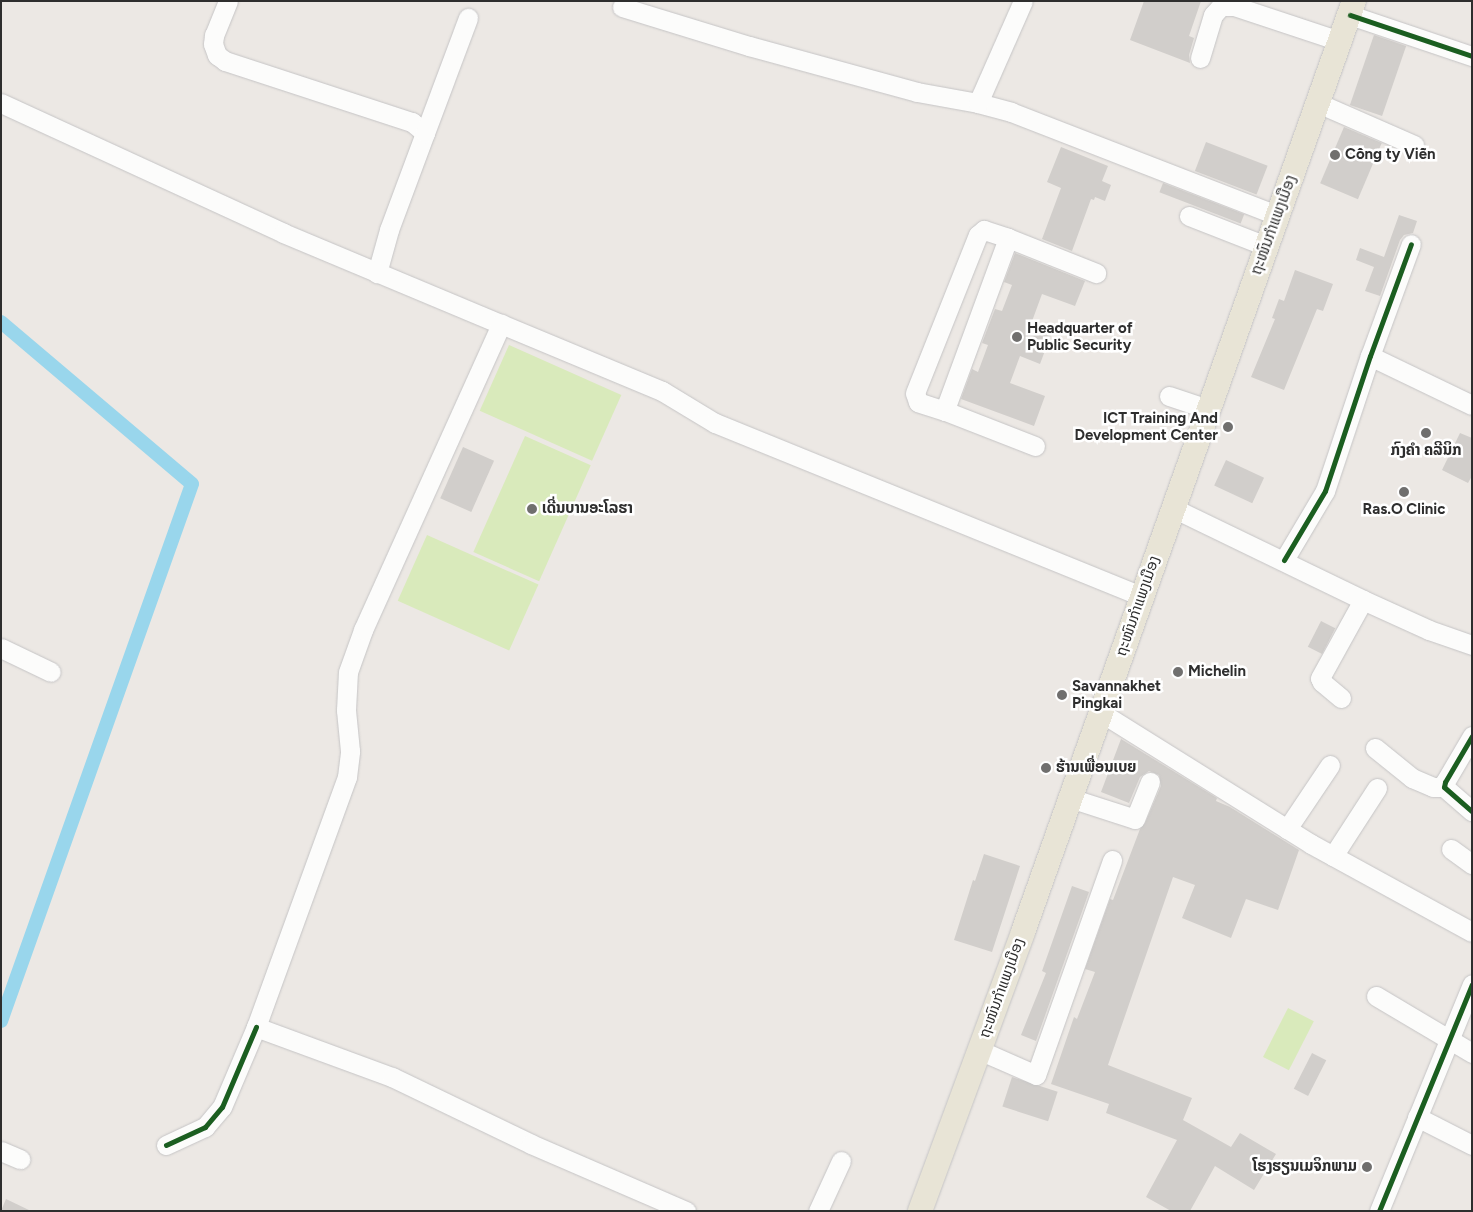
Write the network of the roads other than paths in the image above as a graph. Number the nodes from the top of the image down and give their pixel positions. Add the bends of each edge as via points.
1 (228, 1) edge
2 (1024, 1) edge
3 (622, 6) dead end
4 (1352, 8) edge
5 (468, 18) dead end
6 (1340, 41) junction
7 (1472, 56) edge
8 (1200, 58) dead end
9 (1, 103) edge
10 (978, 103) junction
11 (1318, 103) junction
12 (425, 133) junction
13 (1414, 145) dead end
14 (1189, 216) dead end
15 (1277, 216) junction
16 (1008, 238) junction
17 (1412, 244) dead end
18 (1266, 246) junction
19 (377, 273) junction
20 (1096, 273) dead end
21 (500, 324) junction
22 (1370, 356) junction
23 (1169, 396) dead end
24 (1472, 405) edge
25 (1208, 409) junction
26 (945, 411) junction
27 (1035, 446) dead end
28 (1173, 508) junction
29 (1284, 560) junction
30 (1142, 596) junction
31 (1363, 600) junction
32 (1472, 645) edge
33 (1, 648) edge
34 (51, 672) dead end
35 (1341, 698) dead end
36 (1100, 712) junction
37 (1472, 736) edge
38 (1375, 748) dead end
39 (1330, 765) dead end
40 (1150, 782) dead end
41 (1444, 787) junction
42 (1377, 788) dead end
43 (1070, 798) junction
44 (1472, 811) edge
45 (1288, 829) junction
46 (1451, 849) dead end
47 (1334, 856) junction
48 (1112, 860) dead end
49 (1472, 864) edge
50 (1472, 932) edge
51 (1472, 984) edge
52 (1376, 996) dead end
53 (256, 1027) junction
54 (1448, 1040) junction
55 (979, 1050) junction
56 (1472, 1053) edge
57 (1417, 1117) junction
58 (166, 1145) dead end
59 (1472, 1145) edge
60 (1, 1151) edge
61 (20, 1159) dead end
62 (841, 1161) dead end
63 (921, 1210) edge
64 (686, 1211) edge
65 (818, 1211) edge
66 (1379, 1211) edge

1 - 12 street via 213,44 217,55 225,61 412,122
2 - 10 street
3 - 10 street via 748,46 917,92
4 - 6 main road, ຖະໜົນກຳແພງເມືອງ
4 - 7 street
5 - 12 street
6 - 8 street via 1234,6 1221,6 1213,15
6 - 11 main road, ຖະໜົນກຳແພງເມືອງ
9 - 19 street
10 - 15 street via 1011,112
11 - 13 street
11 - 15 main road, ຖະໜົນກຳແພງເມືອງ
12 - 19 street via 389,230
14 - 18 street
15 - 18 main road, ຖະໜົນກຳແພງເມືອງ
16 - 20 street
16 - 26 street
16 - 26 street via 984,230 978,235 915,393 918,402
17 - 22 street
18 - 25 main road, ຖະໜົນກຳແພງເມືອງ
19 - 21 street
21 - 30 street via 662,391 715,423
21 - 53 street via 363,630 348,672 346,710 350,751 347,777
22 - 24 street
22 - 29 street via 1325,491
23 - 25 street
25 - 28 main road, ຖະໜົນກຳແພງເມືອງ
26 - 27 street
28 - 29 street
28 - 30 main road, ຖະໜົນກຳແພງເມືອງ
29 - 31 street
30 - 36 main road, ຖະໜົນກຳແພງເມືອງ
31 - 32 street via 1429,630
31 - 35 street via 1320,678
33 - 34 street
36 - 43 main road, ຖະໜົນກຳແພງເມືອງ
36 - 45 street
37 - 41 street
38 - 41 street via 1412,778 1433,787
39 - 45 street
40 - 43 street via 1135,819
41 - 44 street
42 - 47 street
43 - 55 main road, ຖະໜົນກຳແພງເມືອງ
45 - 47 street
46 - 49 street
47 - 50 street
48 - 55 street via 1036,1075
51 - 54 street
52 - 54 street
53 - 58 street via 222,1107 205,1127
53 - 64 street via 392,1077 531,1144
54 - 56 street
54 - 57 street
55 - 63 main road, ຖະໜົນກຳແພງເມືອງ
57 - 59 street
57 - 66 street
60 - 61 street
62 - 65 street

